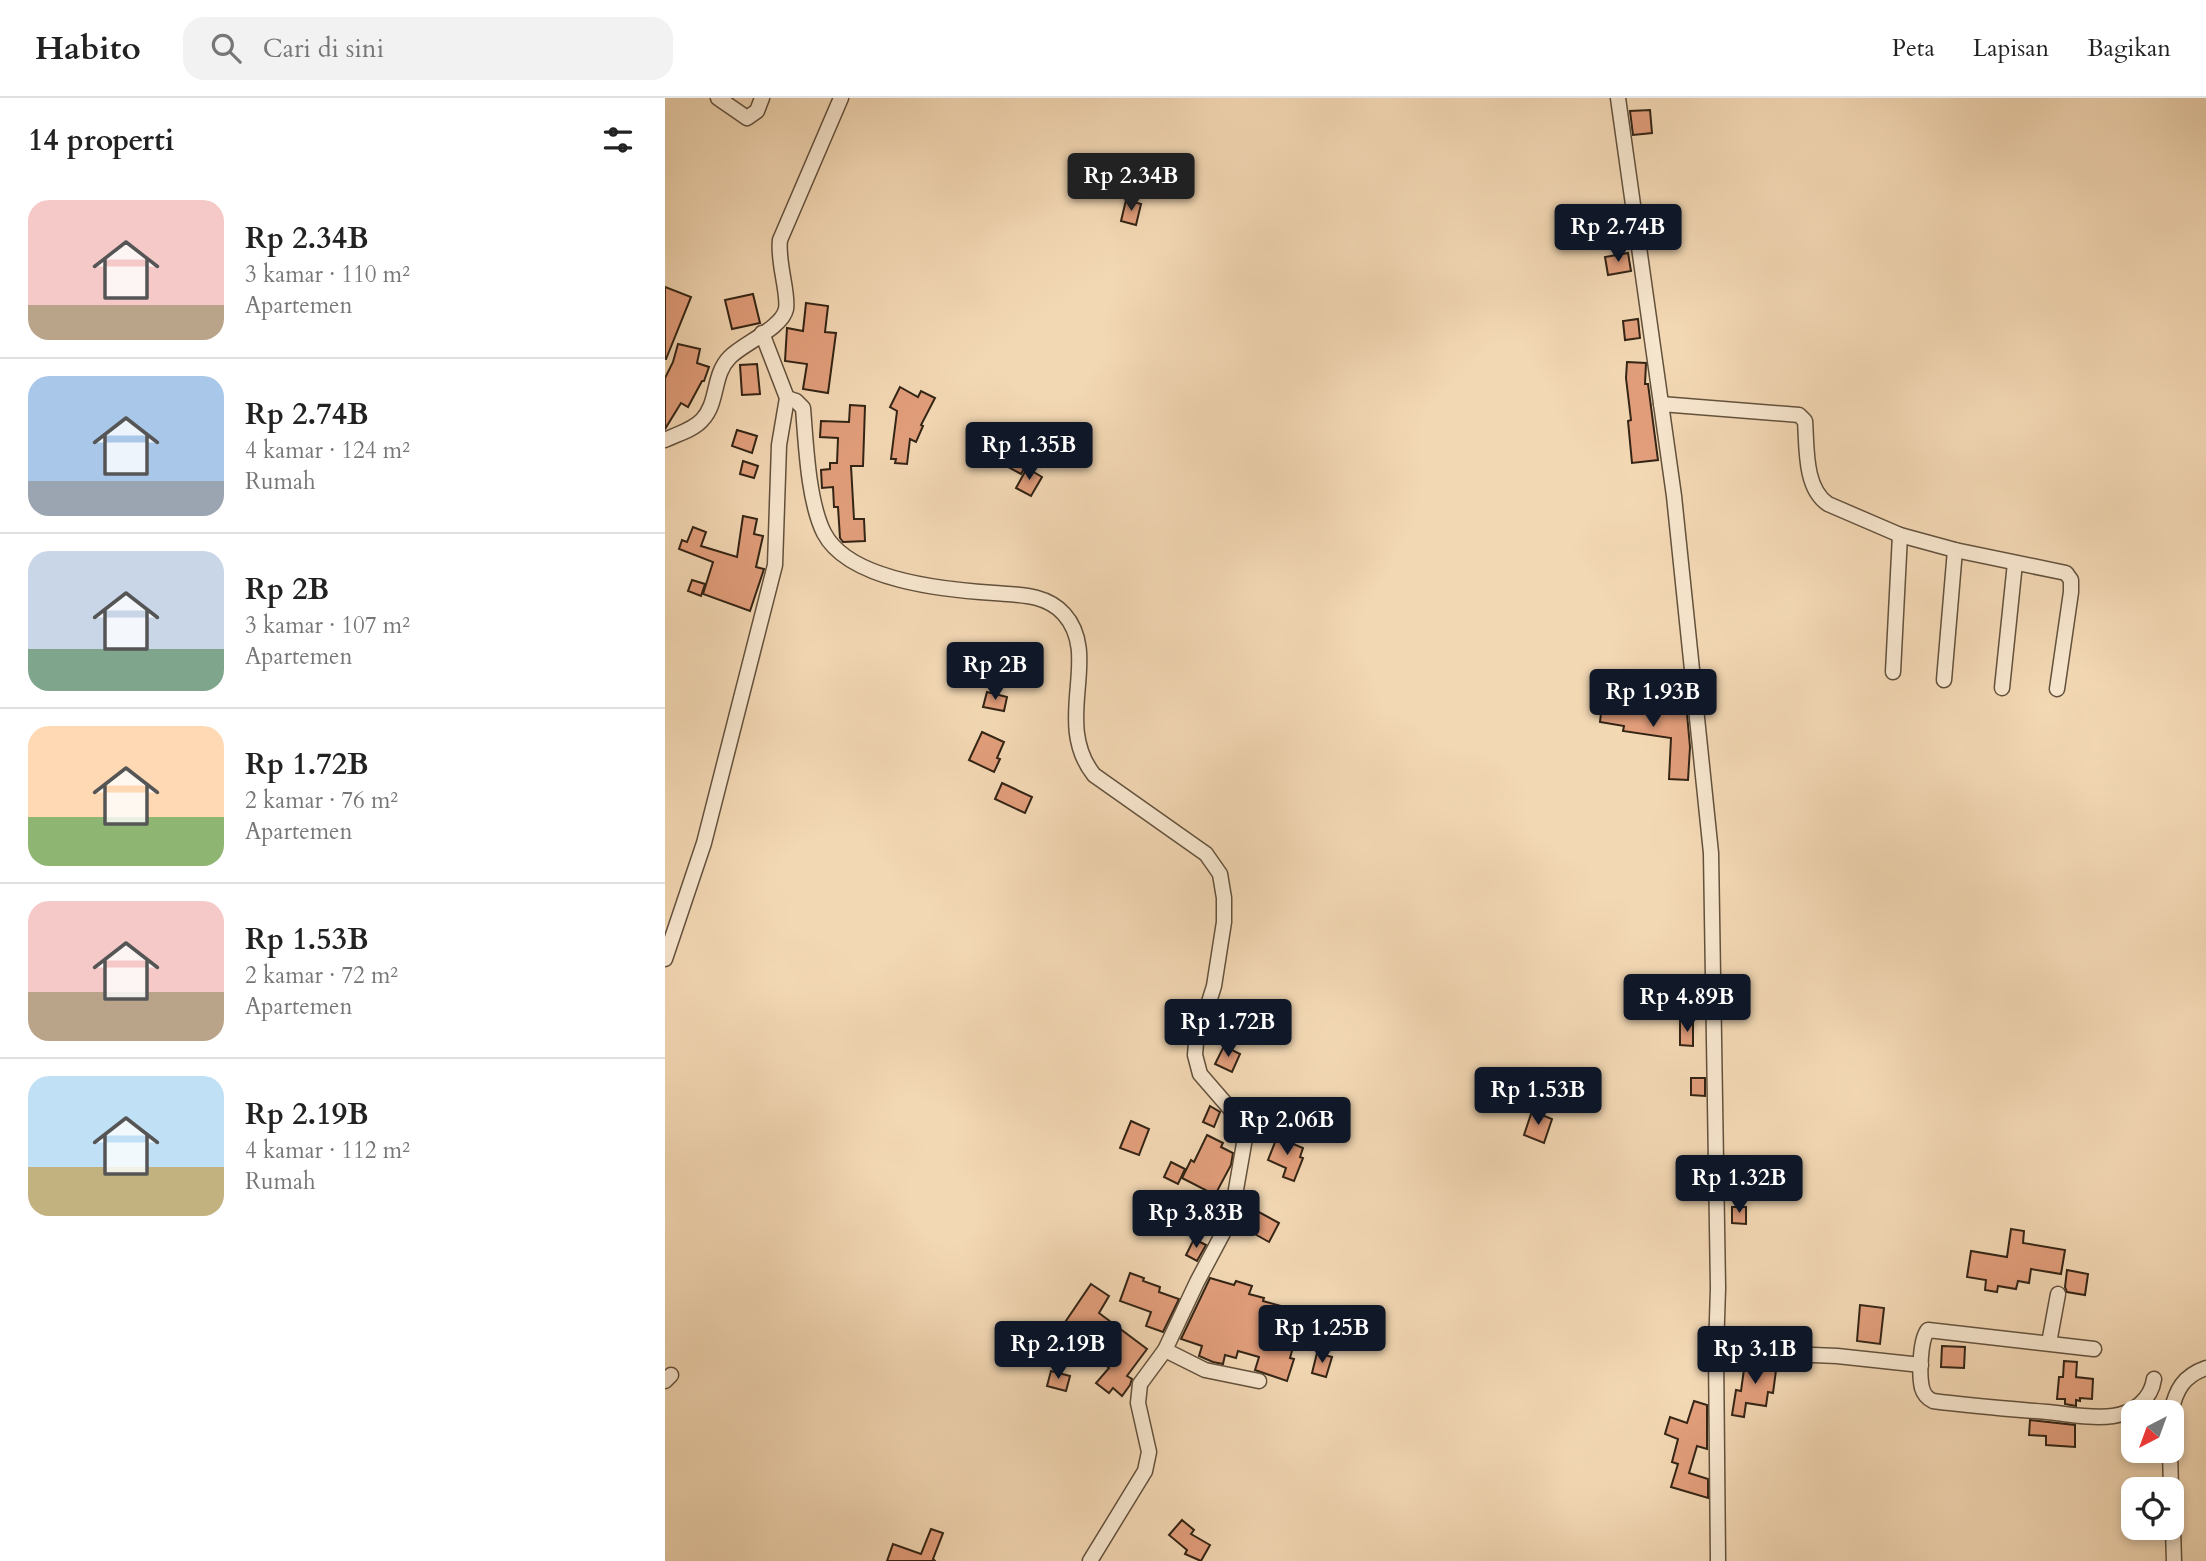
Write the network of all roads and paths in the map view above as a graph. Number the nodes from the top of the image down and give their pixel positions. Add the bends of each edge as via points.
1 (717, 98) edge
2 (762, 98) edge
3 (1618, 98) edge
4 (836, 100) edge
5 (762, 333) junction
6 (787, 398) junction
7 (1661, 404) junction
8 (665, 440) edge
9 (1900, 535) junction
10 (1955, 550) junction
11 (2015, 563) junction
12 (1893, 672) dead end
13 (1944, 680) dead end
14 (2002, 688) dead end
15 (2057, 689) dead end
16 (665, 959) edge
17 (2057, 1294) dead end
18 (2049, 1343) junction
19 (2094, 1349) dead end
20 (1165, 1350) junction
21 (1716, 1351) junction
22 (1921, 1365) junction
23 (2206, 1368) edge
24 (2154, 1379) dead end
25 (1259, 1381) dead end
26 (2174, 1400) edge
27 (2173, 1540) edge
28 (1090, 1561) edge
29 (1718, 1561) edge
30 (2173, 1561) edge

1 - 2 street via 747,118 757,111
3 - 7 street
4 - 5 street via 780,240 786,310
5 - 6 street
5 - 8 street via 725,363 703,418
6 - 16 street via 779,445 775,565 704,843
6 - 20 street via 803,408 816,509 832,544 851,560 892,578 1034,597 1057,607 1076,634 1080,656 1075,710 1079,750 1086,765 1122,797 1206,854 1220,874 1224,922 1214,986 1195,1055 1200,1074 1239,1119 1245,1138 1231,1218
7 - 9 street via 1799,415 1805,421 1810,473 1819,497
7 - 21 street via 1711,853
9 - 10 street
9 - 12 street
10 - 11 street
10 - 13 street
11 - 14 street
11 - 15 street via 2063,572 2071,579
17 - 18 street
18 - 19 street
18 - 22 street via 1928,1330
20 - 25 street via 1205,1370
20 - 28 street via 1139,1389 1149,1452 1145,1471
21 - 22 street
21 - 29 street
22 - 24 street via 1922,1389 1933,1401 2095,1417 2115,1416 2140,1405
23 - 26 street via 2181,1383
27 - 30 street

